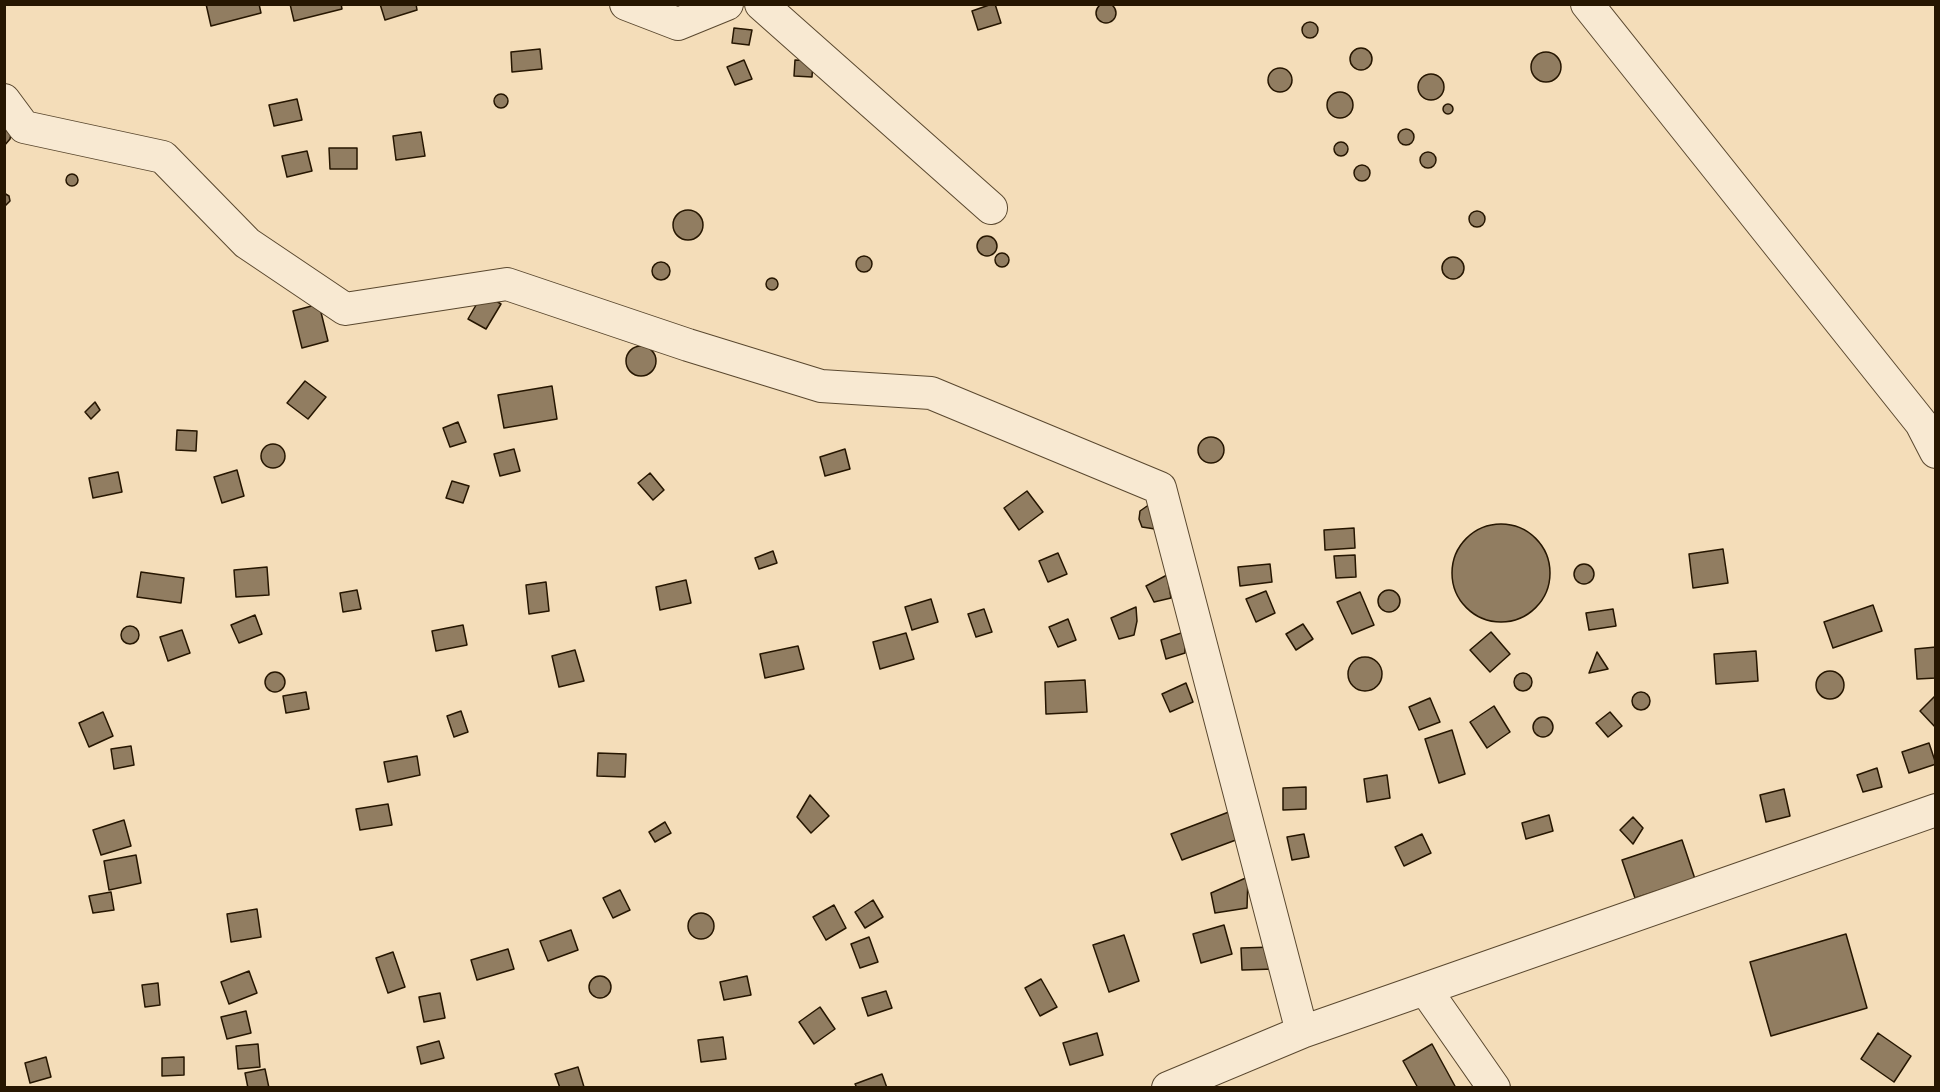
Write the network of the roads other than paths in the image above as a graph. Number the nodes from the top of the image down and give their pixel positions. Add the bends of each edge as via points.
1 (626, 4) edge
2 (727, 4) edge
3 (761, 4) edge
4 (1587, 4) edge
5 (4, 100) edge
6 (991, 208) dead end
7 (1935, 452) edge
8 (1935, 810) edge
9 (1425, 989) junction
10 (1302, 1032) junction
11 (1168, 1088) edge
12 (1494, 1088) edge

1 - 2 street via 678,24
3 - 6 street
4 - 7 street via 1921,423
5 - 10 street via 24,127 163,157 247,243 345,309 507,284 821,386 931,393 1160,488
8 - 9 street
9 - 10 street
9 - 12 street
10 - 11 street

